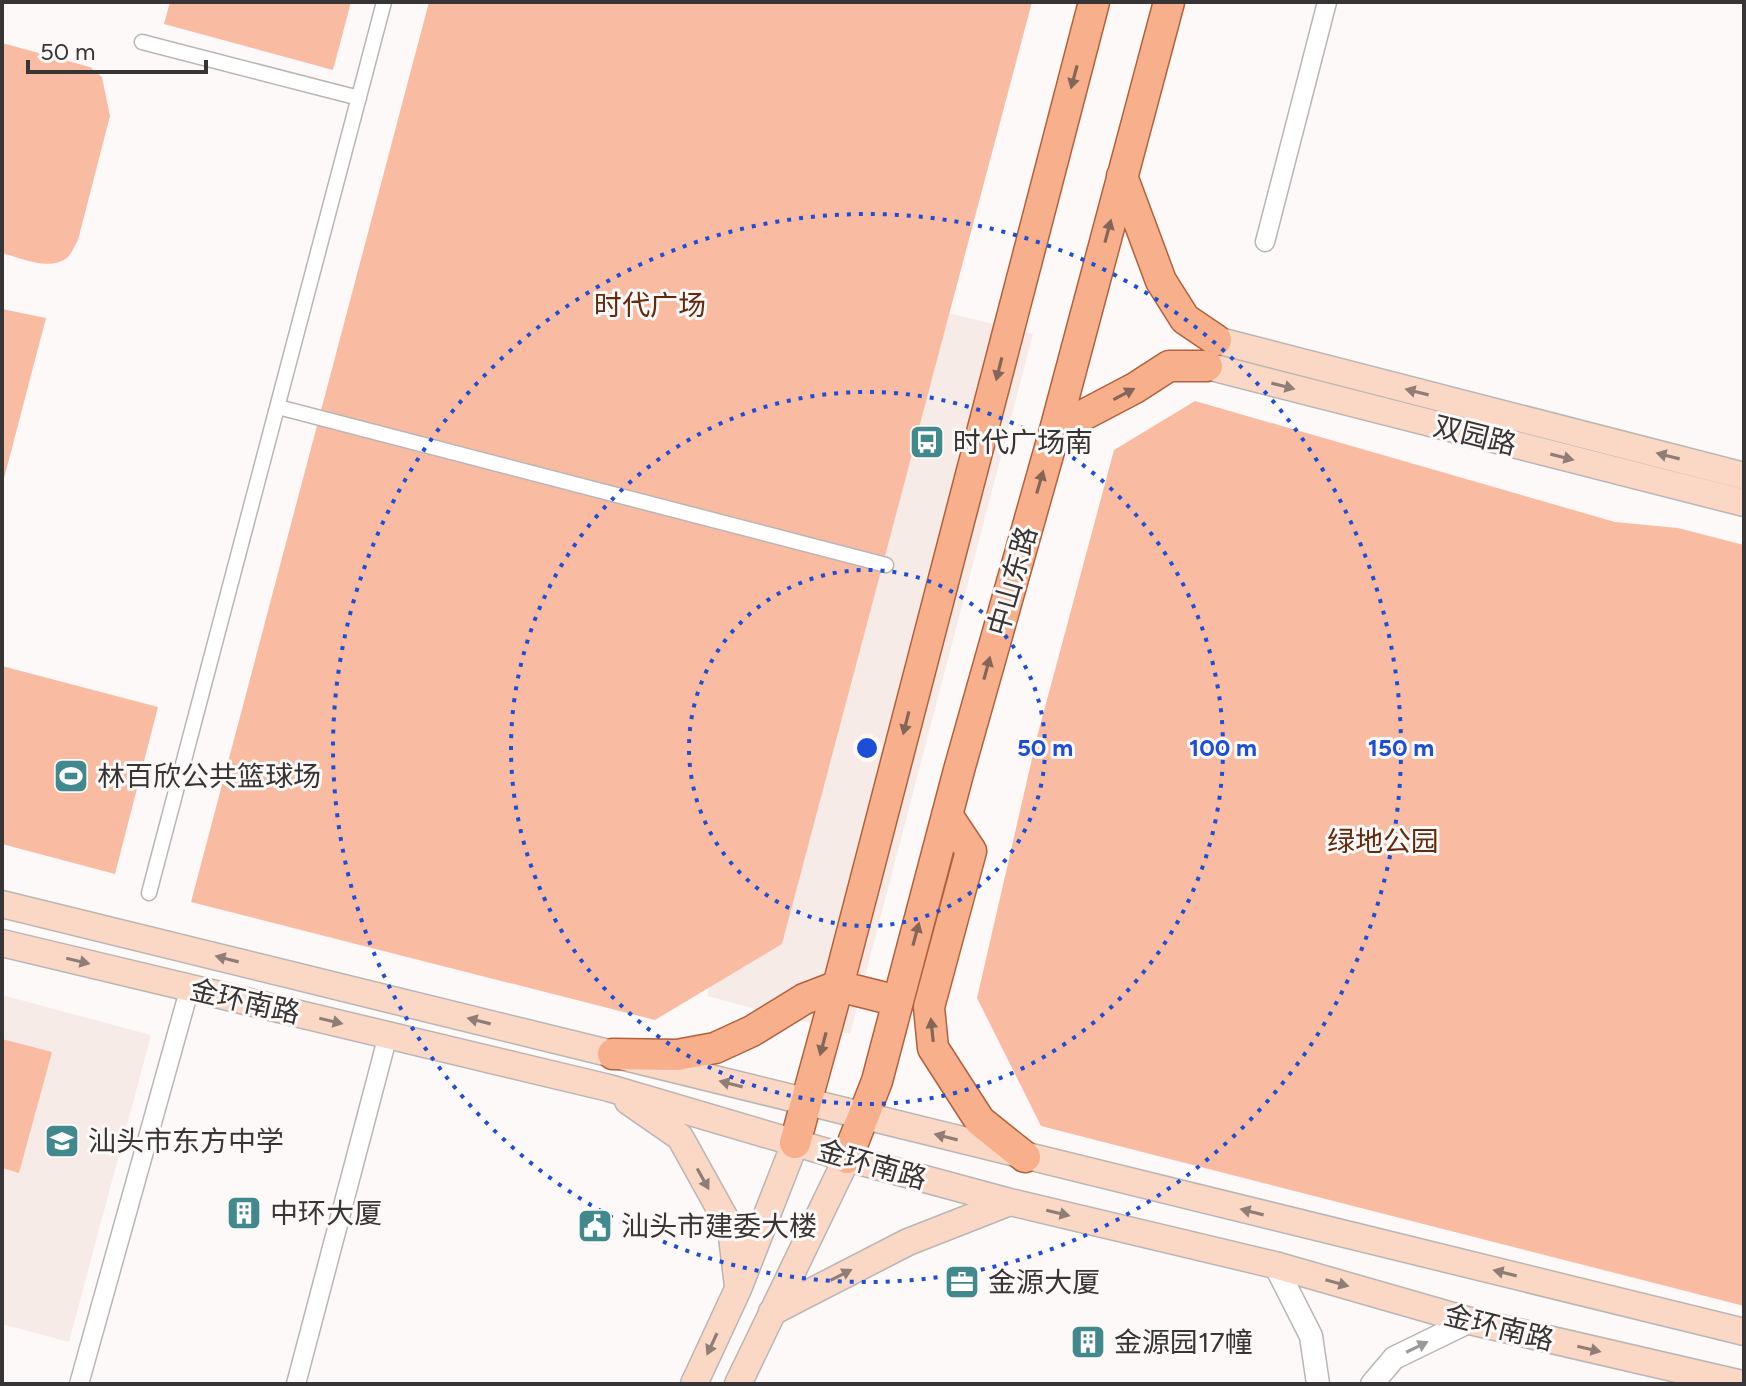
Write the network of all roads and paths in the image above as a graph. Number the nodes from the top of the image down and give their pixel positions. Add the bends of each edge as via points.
1 (384, 2) edge
2 (1094, 2) edge
3 (1169, 2) edge
4 (1327, 2) edge
5 (142, 42) dead end
6 (359, 98) junction
7 (1122, 176) junction
8 (1265, 242) dead end
9 (1211, 353) junction
10 (278, 407) junction
11 (1055, 430) junction
12 (1744, 476) edge
13 (1744, 503) edge
14 (886, 565) dead end
15 (947, 815) junction
16 (149, 893) dead end
17 (2, 904) edge
18 (2, 943) edge
19 (838, 986) junction
20 (190, 987) junction
21 (898, 1001) junction
22 (388, 1035) junction
23 (613, 1054) junction
24 (609, 1088) junction
25 (807, 1102) junction
26 (863, 1117) junction
27 (795, 1143) junction
28 (1025, 1157) junction
29 (847, 1158) junction
30 (1010, 1202) junction
31 (1275, 1265) junction
32 (738, 1289) junction
33 (772, 1312) junction
34 (1470, 1321) junction
35 (1744, 1332) edge
36 (79, 1384) edge
37 (296, 1384) edge
38 (694, 1384) edge
39 (738, 1384) edge
40 (1318, 1384) edge
41 (1372, 1384) edge
42 (1742, 1384) edge

1 - 6 street
2 -> 19 main road
3 - 7 main road, 中山东路
4 - 8 street
5 - 6 street
6 - 10 street
7 - 9 main road via 1161,281
11 -> 7 main road, 中山东路
11 -> 9 main road via 1169,366
12 -> 9 main road, 双园路
9 -> 13 main road, 双园路
10 - 14 street
10 - 16 street
15 -> 11 main road, 中山东路
21 -> 15 main road, 中山东路
28 -> 15 main road via 980,1121 933,1048 929,1007 971,851
23 -> 17 main road, 金环南路
18 -> 20 main road, 金环南路
19 - 21 main road
19 - 23 main road via 715,1048 677,1055
19 -> 25 main road
20 -> 22 main road, 金环南路
20 - 36 street
21 - 26 main road, 中山东路
22 - 24 main road, 金环南路
22 - 37 street
25 -> 23 main road, 金环南路
24 - 27 main road, 金环南路
24 -> 32 main road via 680,1137 731,1229
25 - 26 main road, 金环南路
25 - 27 main road
28 -> 26 main road, 金环南路
26 - 29 main road, 中山东路
27 - 29 main road, 金环南路
27 - 32 main road
35 -> 28 main road, 金环南路
29 - 30 main road, 金环南路
29 - 33 main road
30 -> 31 main road, 金环南路
33 -> 30 main road via 908,1242
31 -> 34 main road, 金环南路
31 - 40 street via 1311,1336
32 -> 38 main road
33 - 39 main road
41 -> 34 street via 1394,1358
34 -> 42 main road, 金环南路

